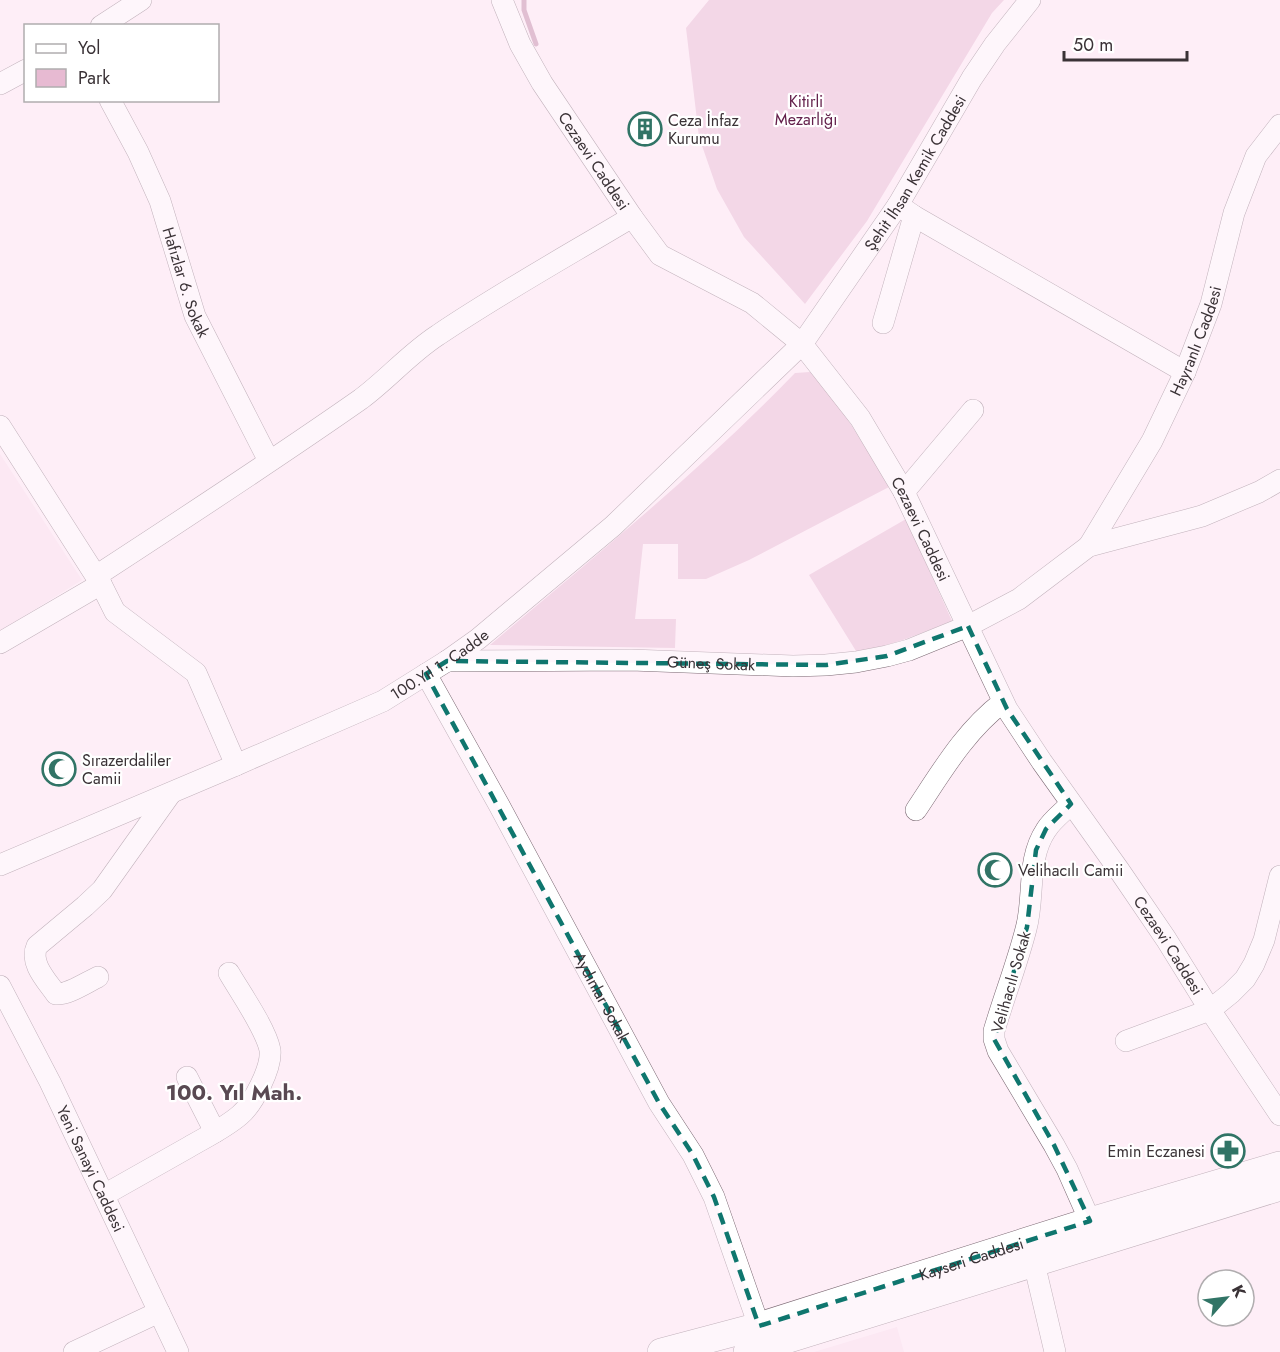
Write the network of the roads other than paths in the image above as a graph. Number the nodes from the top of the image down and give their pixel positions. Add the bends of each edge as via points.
1 (141, 0) edge
2 (502, 0) edge
3 (1030, 0) edge
4 (104, 24) edge
5 (24, 71) edge
6 (0, 84) edge
7 (111, 102) edge
8 (1280, 125) edge
9 (906, 211) junction
10 (632, 217) junction
11 (883, 323) dead end
12 (802, 344) junction
13 (1185, 372) junction
14 (973, 410) dead end
15 (0, 426) edge
16 (269, 461) junction
17 (1280, 480) edge
18 (904, 492) junction
19 (1089, 546) junction
20 (99, 580) junction
21 (968, 626) junction
22 (0, 643) edge
23 (447, 661) junction
24 (426, 674) junction
25 (1003, 702) junction
26 (236, 765) junction
27 (171, 792) junction
28 (1071, 804) junction
29 (916, 810) dead end
30 (0, 865) edge
31 (1280, 876) edge
32 (229, 973) dead end
33 (98, 977) dead end
34 (0, 986) edge
35 (1210, 1010) junction
36 (1126, 1041) dead end
37 (188, 1077) dead end
38 (1280, 1115) edge
39 (215, 1132) junction
40 (1280, 1165) edge
41 (1280, 1187) edge
42 (104, 1194) junction
43 (1090, 1221) junction
44 (1034, 1263) junction
45 (159, 1312) junction
46 (760, 1344) edge
47 (74, 1352) edge
48 (178, 1352) edge
49 (661, 1352) edge
50 (1055, 1352) edge

1 - 4 street
2 - 10 street, Cezaevi Caddesi via 542,83
3 - 9 street, Şehit İhsan Kemik Caddesi via 972,78
5 - 6 street
7 - 16 street, Hafızlar 6. Sokak via 160,201 195,316
8 - 13 street, Hayranlı Caddesi via 1256,156 1234,213 1211,304
9 - 11 street
9 - 12 street, Şehit İhsan Kemik Caddesi
9 - 13 street
10 - 12 street, Cezaevi Caddesi via 660,255 752,303
10 - 16 street via 463,318 364,396
12 - 18 street, Cezaevi Caddesi via 860,418
12 - 23 street, 100.Yıl 1. Cadde via 613,526
13 - 19 street, Hayranlı Caddesi via 1152,441
14 - 18 street
15 - 20 street
16 - 20 street
17 - 19 street via 1202,516
18 - 21 street, Cezaevi Caddesi
19 - 21 street, Güneş Sokak via 1019,600
20 - 22 street
20 - 26 street via 115,612 196,673
21 - 23 street, Güneş Sokak via 909,650 826,665
21 - 25 street, Cezaevi Caddesi
23 - 24 street, 100.Yıl 1. Cadde
24 - 26 street, 100.Yıl 1. Cadde via 383,701
24 - 46 street, Aydınlar Sokak via 714,1197
25 - 28 street, Cezaevi Caddesi
25 - 29 street via 957,748
26 - 27 street, 100.Yıl 1. Cadde
27 - 30 street, 100.Yıl 1. Cadde
27 - 33 street via 102,890 34,952 36,964 56,994
28 - 35 street, Cezaevi Caddesi via 1166,939
28 - 43 street, Velihacılı Sokak via 1046,829 1036,850 1027,927 994,1039 1058,1153
31 - 35 street via 1254,964 1245,979
32 - 39 street via 262,1031 270,1062 246,1109
34 - 42 street, Yeni Sanayi Caddesi
35 - 36 street
35 - 38 street, Cezaevi Caddesi
37 - 39 street
39 - 42 street
40 - 43 main road, Kayseri Caddesi
41 - 44 main road, Kayseri Caddesi
42 - 45 street, Yeni Sanayi Caddesi
43 - 46 main road, Kayseri Caddesi
44 - 46 main road, Kayseri Caddesi
44 - 50 street
45 - 47 street
45 - 48 street, Yeni Sanayi Caddesi
46 - 49 main road, Kayseri Caddesi

